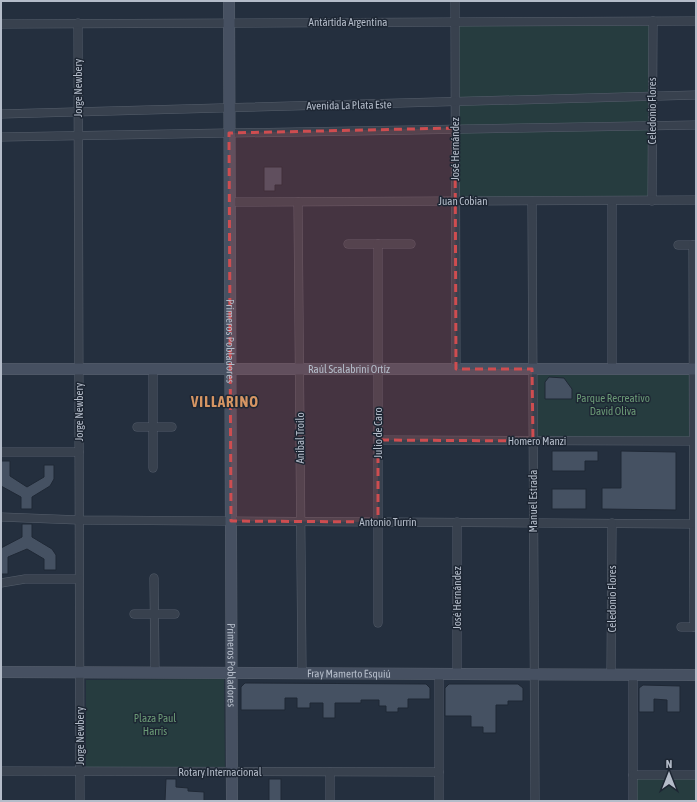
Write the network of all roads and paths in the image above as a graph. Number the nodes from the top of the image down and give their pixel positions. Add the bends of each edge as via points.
1 (229, 1) edge
2 (455, 1) edge
3 (652, 21) junction
4 (696, 21) edge
5 (455, 22) junction
6 (78, 23) junction
7 (229, 23) junction
8 (1, 24) edge
9 (696, 95) edge
10 (652, 96) junction
11 (455, 103) junction
12 (229, 108) junction
13 (78, 112) junction
14 (1, 114) edge
15 (696, 125) edge
16 (652, 126) junction
17 (455, 128) junction
18 (230, 133) junction
19 (78, 136) junction
20 (1, 137) edge
21 (696, 200) edge
22 (455, 201) junction
23 (532, 201) junction
24 (612, 201) junction
25 (652, 201) junction
26 (230, 202) junction
27 (298, 202) junction
28 (348, 244) dead end
29 (378, 244) junction
30 (411, 244) dead end
31 (678, 245) dead end
32 (695, 245) edge
33 (1, 368) edge
34 (79, 368) junction
35 (153, 368) junction
36 (231, 368) junction
37 (299, 368) junction
38 (378, 368) junction
39 (456, 368) junction
40 (532, 368) junction
41 (612, 368) junction
42 (695, 368) edge
43 (137, 427) dead end
44 (153, 427) junction
45 (172, 427) dead end
46 (378, 440) junction
47 (533, 440) junction
48 (695, 441) edge
49 (1, 452) edge
50 (79, 452) junction
51 (153, 468) dead end
52 (1, 517) edge
53 (79, 520) junction
54 (231, 521) junction
55 (300, 521) junction
56 (378, 522) junction
57 (457, 522) junction
58 (533, 523) junction
59 (612, 523) junction
60 (695, 524) edge
61 (154, 578) dead end
62 (79, 579) junction
63 (1, 584) edge
64 (134, 614) dead end
65 (154, 614) junction
66 (175, 614) dead end
67 (378, 623) dead end
68 (681, 627) dead end
69 (695, 627) edge
70 (1, 672) edge
71 (79, 673) junction
72 (155, 673) junction
73 (232, 673) junction
74 (302, 674) junction
75 (439, 674) junction
76 (457, 674) junction
77 (534, 675) junction
78 (611, 675) junction
79 (633, 675) junction
80 (696, 675) edge
81 (1, 771) edge
82 (80, 771) junction
83 (232, 772) junction
84 (330, 772) junction
85 (439, 772) junction
86 (633, 775) junction
87 (696, 775) edge
88 (80, 801) edge
89 (232, 801) edge
90 (330, 801) edge
91 (439, 801) edge
92 (535, 801) edge
93 (633, 801) edge

1 - 7 street, Primeros Pobladores
2 - 5 street, José Hernández
3 - 4 street, Antártida Argentina
3 - 5 street, Antártida Argentina
3 - 10 street, Celedonio Flores
5 - 7 street, Antártida Argentina
5 - 11 street, José Hernández
6 - 7 street, Antártida Argentina
6 - 8 street, Antártida Argentina
6 - 13 street, Jorge Newbery
7 - 12 street, Primeros Pobladores
9 - 10 street, Avenida La Plata Este
10 - 11 street, Avenida La Plata Este
10 - 16 street, Celedonio Flores
11 - 12 street, Avenida La Plata Este
11 - 17 street, José Hernández
12 - 13 street, Avenida La Plata Este
12 - 18 street, Primeros Pobladores
13 - 14 street, Avenida La Plata Este
13 - 19 street, Jorge Newbery
15 - 16 street
16 - 17 street
16 - 25 street, Celedonio Flores
17 - 18 street
17 - 22 street, José Hernández
18 - 19 street
18 - 26 street, Primeros Pobladores
19 - 20 street
19 - 34 street, Jorge Newbery
21 - 25 street, Juan Cobian
22 - 23 street, Juan Cobian
22 - 27 street, Juan Cobian
22 - 39 street, José Hernández
23 - 24 street, Juan Cobian
23 - 40 street, Manuel Estrada
24 - 25 street, Juan Cobian
24 - 41 street
26 - 27 street, Juan Cobian
26 - 36 street, Primeros Pobladores
27 - 37 street, Anibal Troilo
28 - 29 street
29 - 30 street
29 - 38 street, Julio de Caro
31 - 32 street
32 - 42 street
33 - 34 street, Raúl Scalabrini Ortíz
34 - 35 street, Raúl Scalabrini Ortíz
34 - 50 street, Jorge Newbery
35 - 36 street, Raúl Scalabrini Ortíz
35 - 44 street
36 - 37 street, Raúl Scalabrini Ortíz
36 - 54 street, Primeros Pobladores
37 - 38 street, Raúl Scalabrini Ortíz
37 - 55 street, Anibal Troilo
38 - 39 street, Raúl Scalabrini Ortíz
38 - 46 street, Julio de Caro
39 - 40 street, Raúl Scalabrini Ortíz
40 - 41 street, Raúl Scalabrini Ortíz
40 - 47 street, Manuel Estrada
41 - 42 street, Raúl Scalabrini Ortíz
42 - 48 street
43 - 44 street
44 - 45 street
44 - 51 street
46 - 47 street, Homero Manzi
46 - 56 street, Julio de Caro
47 - 48 street, Homero Manzi
47 - 58 street, Manuel Estrada
48 - 60 street
49 - 50 street
50 - 53 street, Jorge Newbery
52 - 53 street, Antonio Turrín
53 - 54 street, Antonio Turrín
53 - 62 street, Jorge Newbery
54 - 55 street, Antonio Turrín
54 - 73 street, Primeros Pobladores
55 - 56 street, Antonio Turrín
55 - 74 street, Anibal Troilo
56 - 57 street, Antonio Turrín
56 - 67 street, Julio de Caro
57 - 58 street, Antonio Turrín
57 - 76 street, José Hernández
58 - 59 street, Antonio Turrín
58 - 77 street, Manuel Estrada
59 - 60 street, Antonio Turrín
59 - 78 street, Celedonio Flores
60 - 69 street
61 - 65 street
62 - 63 street via 25,579
62 - 71 street, Jorge Newbery
64 - 65 street
65 - 66 street
65 - 72 street
68 - 69 street
70 - 71 street, Fray Mamerto Esquiú
71 - 72 street, Fray Mamerto Esquiú
71 - 82 street, Jorge Newbery
72 - 73 street, Fray Mamerto Esquiú
73 - 74 street, Fray Mamerto Esquiú
73 - 83 street, Primeros Pobladores
74 - 75 street, Fray Mamerto Esquiú
75 - 76 street, Fray Mamerto Esquiú
75 - 85 street
76 - 77 street, Fray Mamerto Esquiú
77 - 78 street, Fray Mamerto Esquiú
77 - 92 street, Manuel Estrada
78 - 79 street, Fray Mamerto Esquiú
79 - 80 street, Fray Mamerto Esquiú
79 - 86 street
81 - 82 street, Rotary Internacional
82 - 83 street, Rotary Internacional
82 - 88 street, Jorge Newbery
83 - 84 street, Rotary Internacional
83 - 89 street, Primeros Pobladores
84 - 85 street, Rotary Internacional
84 - 90 street
85 - 91 street
86 - 87 street
86 - 93 street

